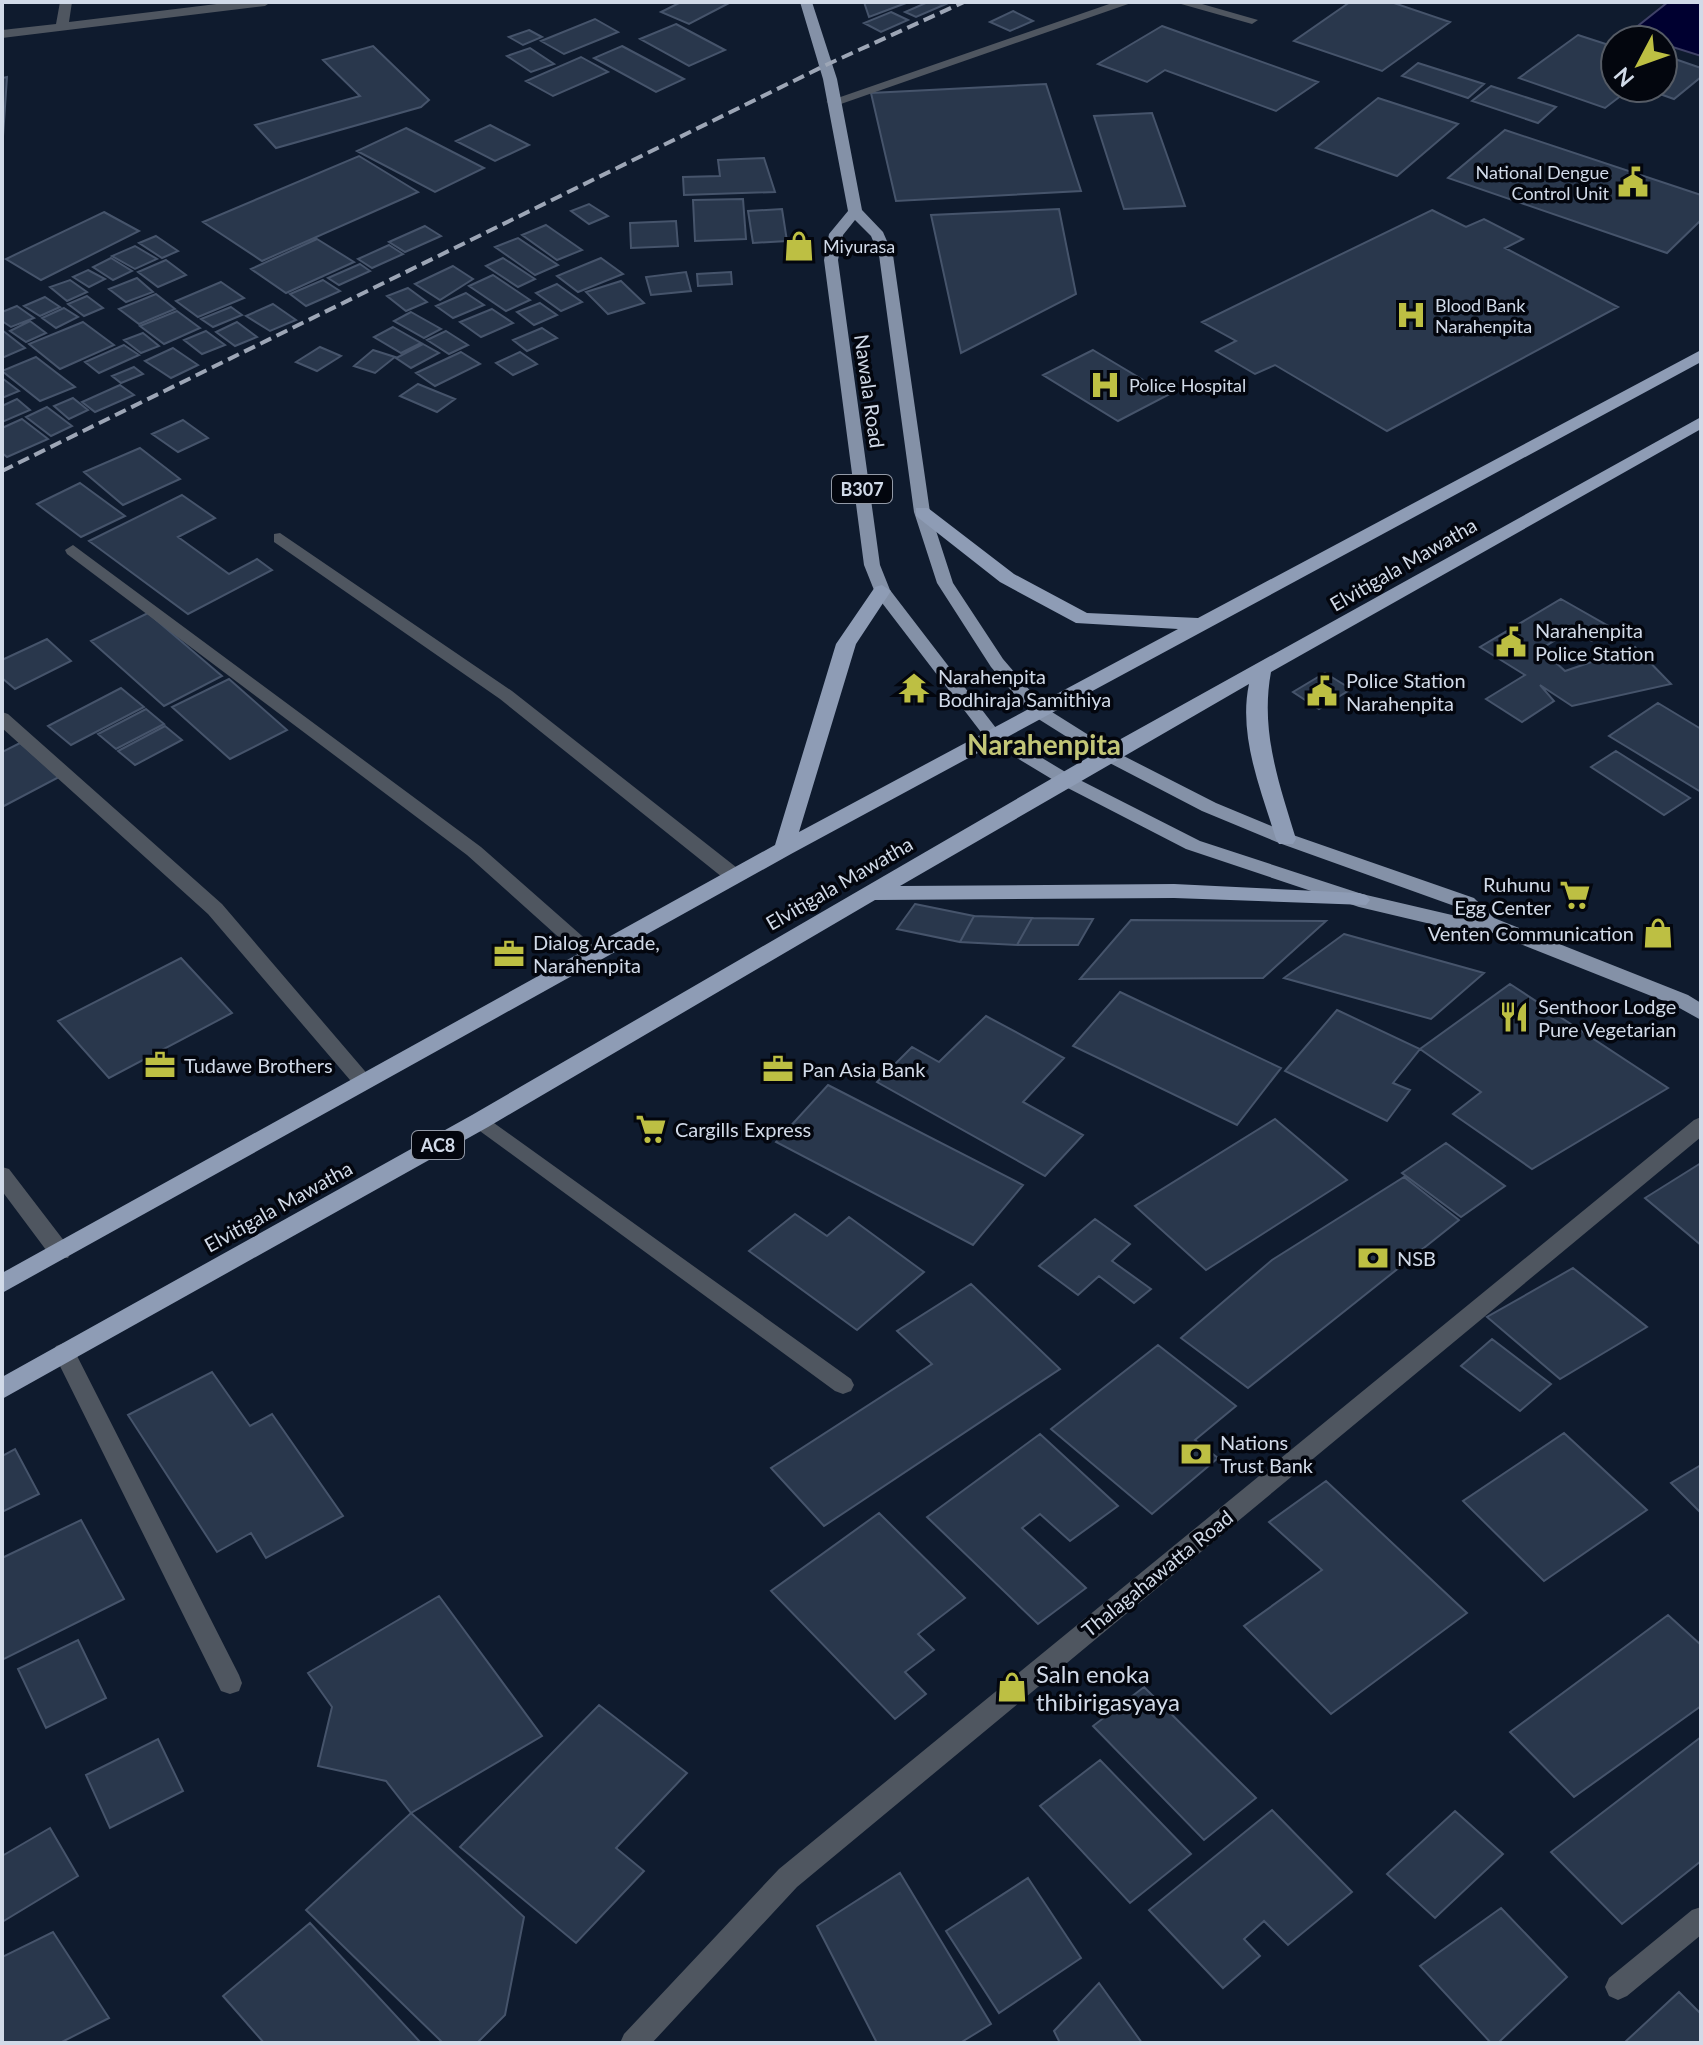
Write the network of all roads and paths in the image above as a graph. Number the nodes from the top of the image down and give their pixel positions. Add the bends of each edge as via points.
1 (66, 2) edge
2 (265, 2) edge
3 (806, 2) edge
4 (1128, 2) edge
5 (1180, 2) edge
6 (1252, 20) dead end
7 (62, 26) junction
8 (2, 34) edge
9 (833, 102) junction
10 (855, 211) junction
11 (1701, 355) edge
12 (1701, 422) edge
13 (922, 512) junction
14 (280, 538) dead end
15 (73, 550) dead end
16 (882, 591) junction
17 (1201, 625) junction
18 (1261, 672) junction
19 (1038, 711) junction
20 (2, 718) edge
21 (993, 736) junction
22 (1108, 755) junction
23 (1066, 780) junction
24 (1286, 839) junction
25 (784, 849) junction
26 (734, 876) junction
27 (869, 893) junction
28 (1359, 900) junction
29 (1487, 923) junction
30 (591, 955) junction
31 (1701, 1013) edge
32 (363, 1082) junction
33 (480, 1121) junction
34 (1701, 1125) edge
35 (2, 1175) edge
36 (60, 1252) junction
37 (2, 1284) edge
38 (64, 1352) junction
39 (843, 1385) dead end
40 (2, 1389) edge
41 (230, 1683) dead end
42 (1701, 1919) edge
43 (1618, 1987) dead end
44 (634, 2043) edge

1 - 7 street
2 - 7 street
3 - 9 main road, Nawala Road / B307
4 - 9 street
5 - 6 street
7 - 8 street
9 - 10 main road, Nawala Road / B307
10 - 13 main road, Nawala Road / B307 via 878,235 886,255
10 - 16 main road, Nawala Road / B307 via 836,234 831,260 872,565
11 - 17 highway, Elvitigala Mawatha
12 - 18 highway, Elvitigala Mawatha
13 - 17 highway via 1007,578 1083,619
13 - 19 main road, Nawala Road / B307 via 945,583 997,663
14 - 26 street via 506,695
15 - 30 street via 474,851
16 - 21 main road, Nawala Road / B307
16 - 25 highway via 846,644
17 - 19 highway, Elvitigala Mawatha
18 - 22 highway, Elvitigala Mawatha
18 - 24 highway via 1253,697 1262,758
19 - 21 highway, Elvitigala Mawatha
19 - 22 main road, Nawala Road
20 - 32 street via 215,909
21 - 23 main road
21 - 25 highway, Elvitigala Mawatha
22 - 23 highway, Elvitigala Mawatha
22 - 24 main road, Nawala Road
23 - 27 highway, Elvitigala Mawatha / AC8
23 - 28 main road via 1193,845
24 - 29 main road, Nawala Road via 1467,903
25 - 26 highway, Elvitigala Mawatha
26 - 30 highway, Elvitigala Mawatha
27 - 28 highway via 1174,891
27 - 33 highway, Elvitigala Mawatha / AC8
28 - 29 main road via 1452,922
29 - 31 main road via 1681,1000
30 - 32 highway, Elvitigala Mawatha
32 - 36 highway, Elvitigala Mawatha
33 - 38 highway, Elvitigala Mawatha / AC8
33 - 39 street
34 - 44 street, Thalagahawatta Road via 788,1878
35 - 36 street
36 - 37 highway, Elvitigala Mawatha
38 - 40 highway, Elvitigala Mawatha / AC8
38 - 41 street
42 - 43 street

